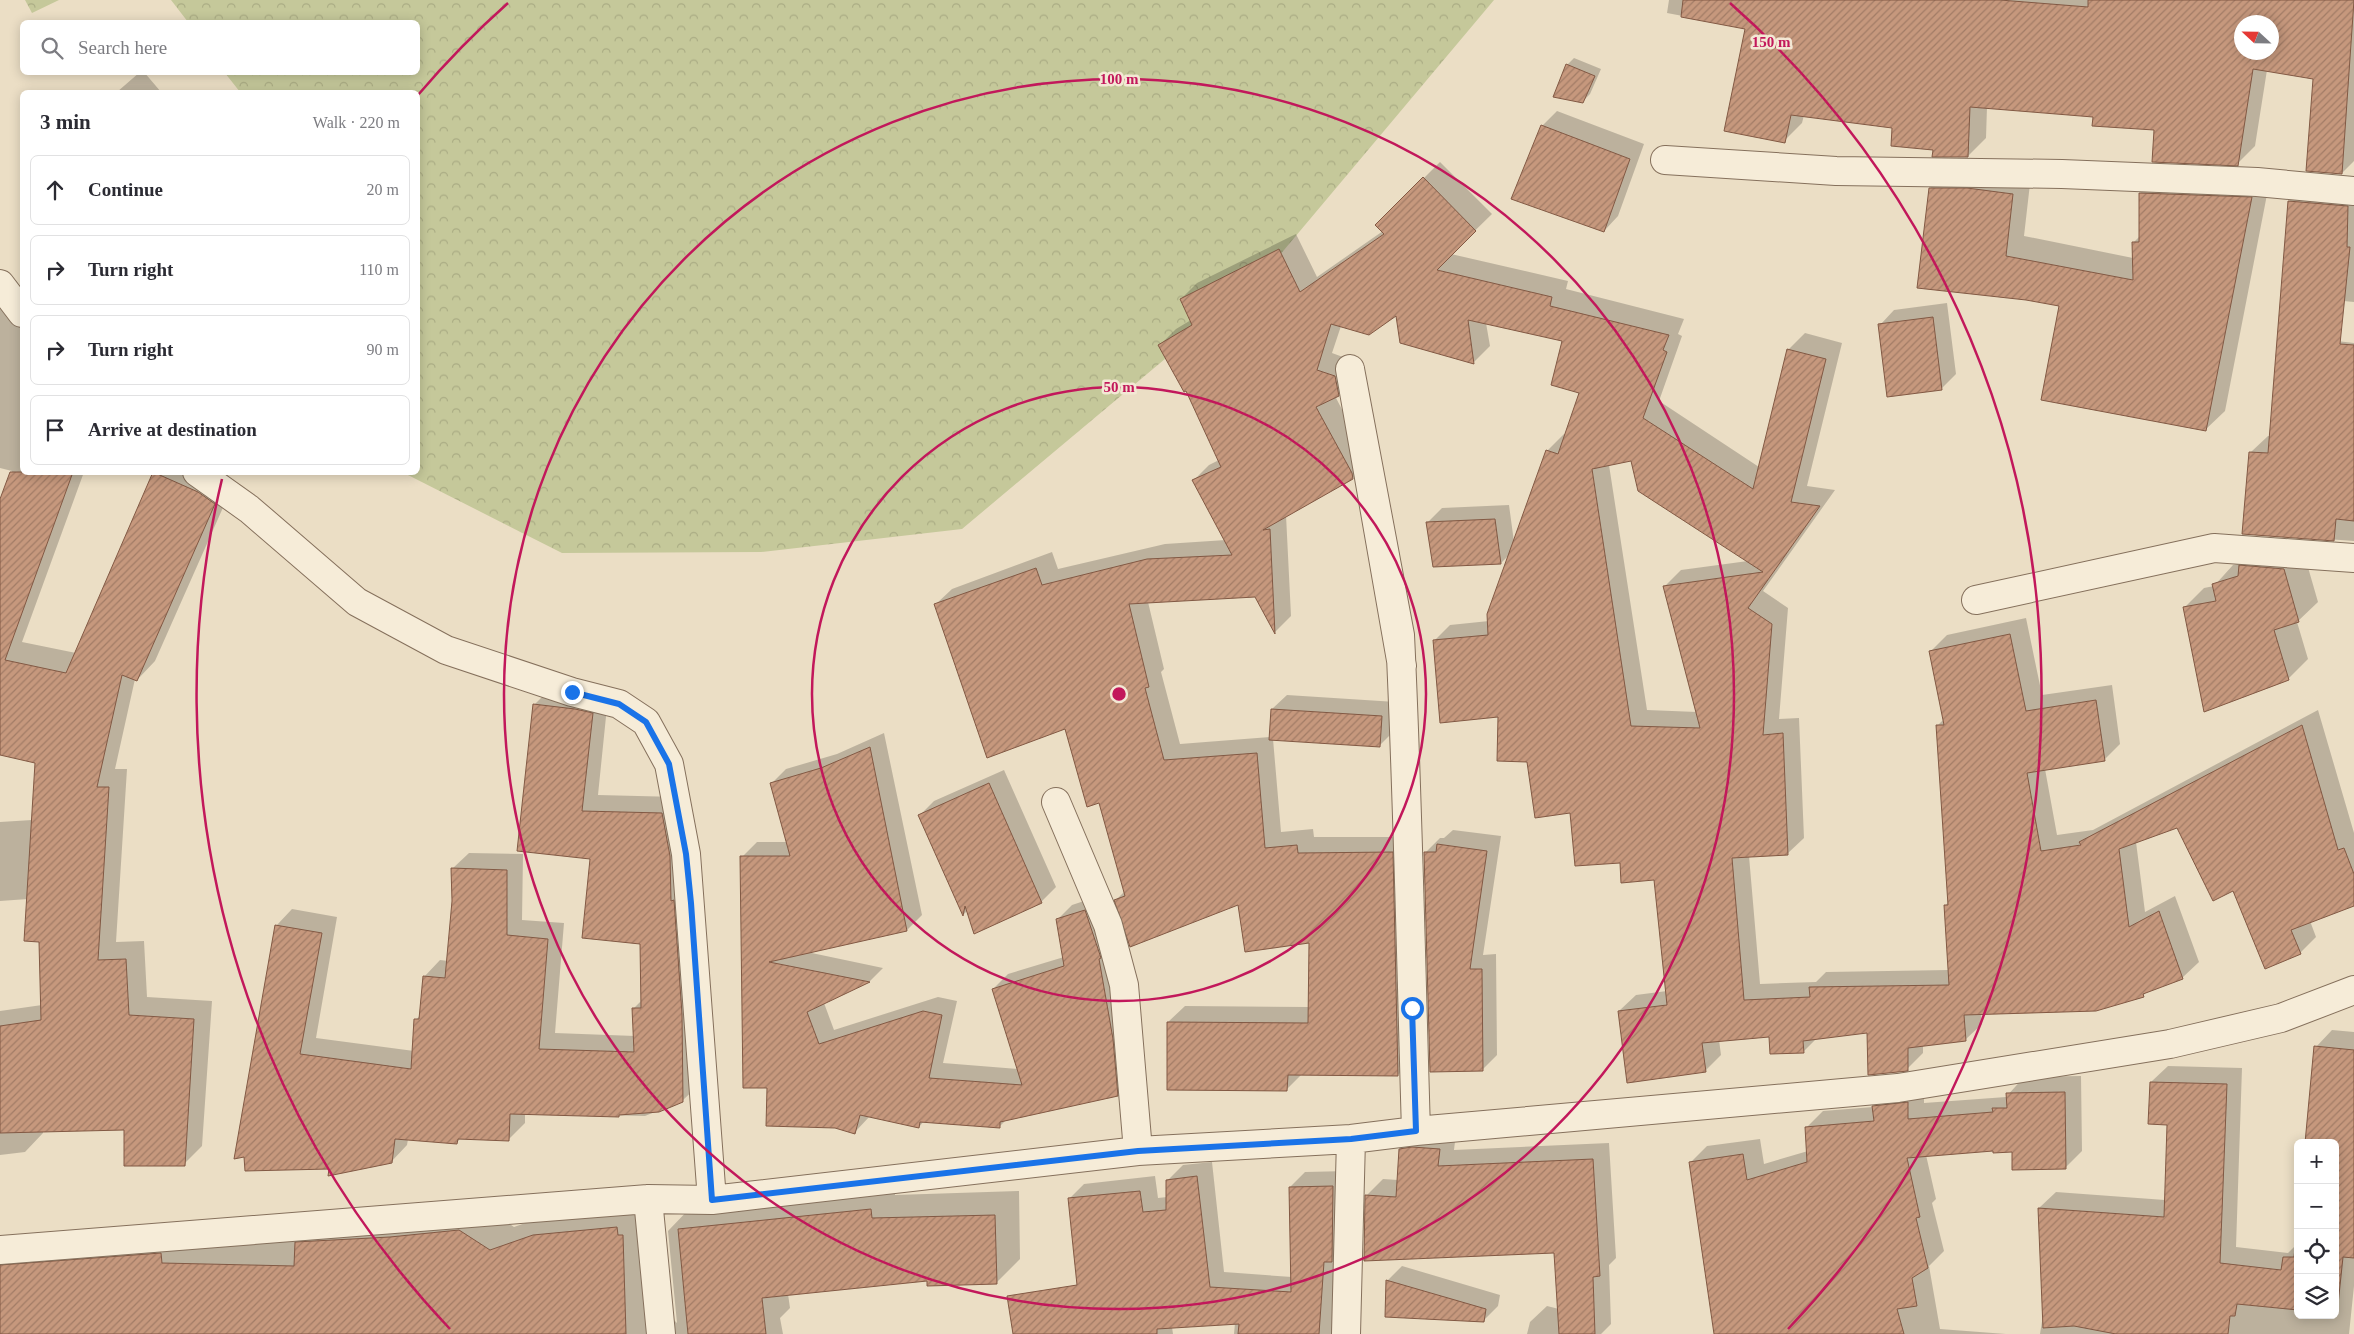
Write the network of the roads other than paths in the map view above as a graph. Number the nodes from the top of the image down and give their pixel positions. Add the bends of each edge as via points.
1 (1665, 160) dead end
2 (2354, 191) edge
3 (0, 284) edge
4 (20, 310) edge
5 (201, 475) edge
6 (2354, 558) edge
7 (1976, 600) dead end
8 (1402, 666) junction
9 (1056, 802) dead end
10 (2354, 990) edge
11 (1416, 1131) junction
12 (1351, 1139) junction
13 (1138, 1151) junction
14 (648, 1199) junction
15 (712, 1200) junction
16 (0, 1250) edge
17 (661, 1334) edge
18 (1346, 1334) edge

1 - 2 street via 1836,171 2052,174 2257,182
3 - 4 street
5 - 15 street via 249,509 357,602 446,650 572,692 619,704 646,722 669,764 686,854
6 - 7 street via 2214,548
8 - 8 street via 1400,635 1350,370 1357,408
8 - 11 street
9 - 13 street via 1108,926 1124,985
10 - 11 street via 2280,1018 2170,1044 1898,1088
11 - 12 street
12 - 13 street
12 - 18 street
13 - 15 street
14 - 15 street
14 - 16 street
14 - 17 street

